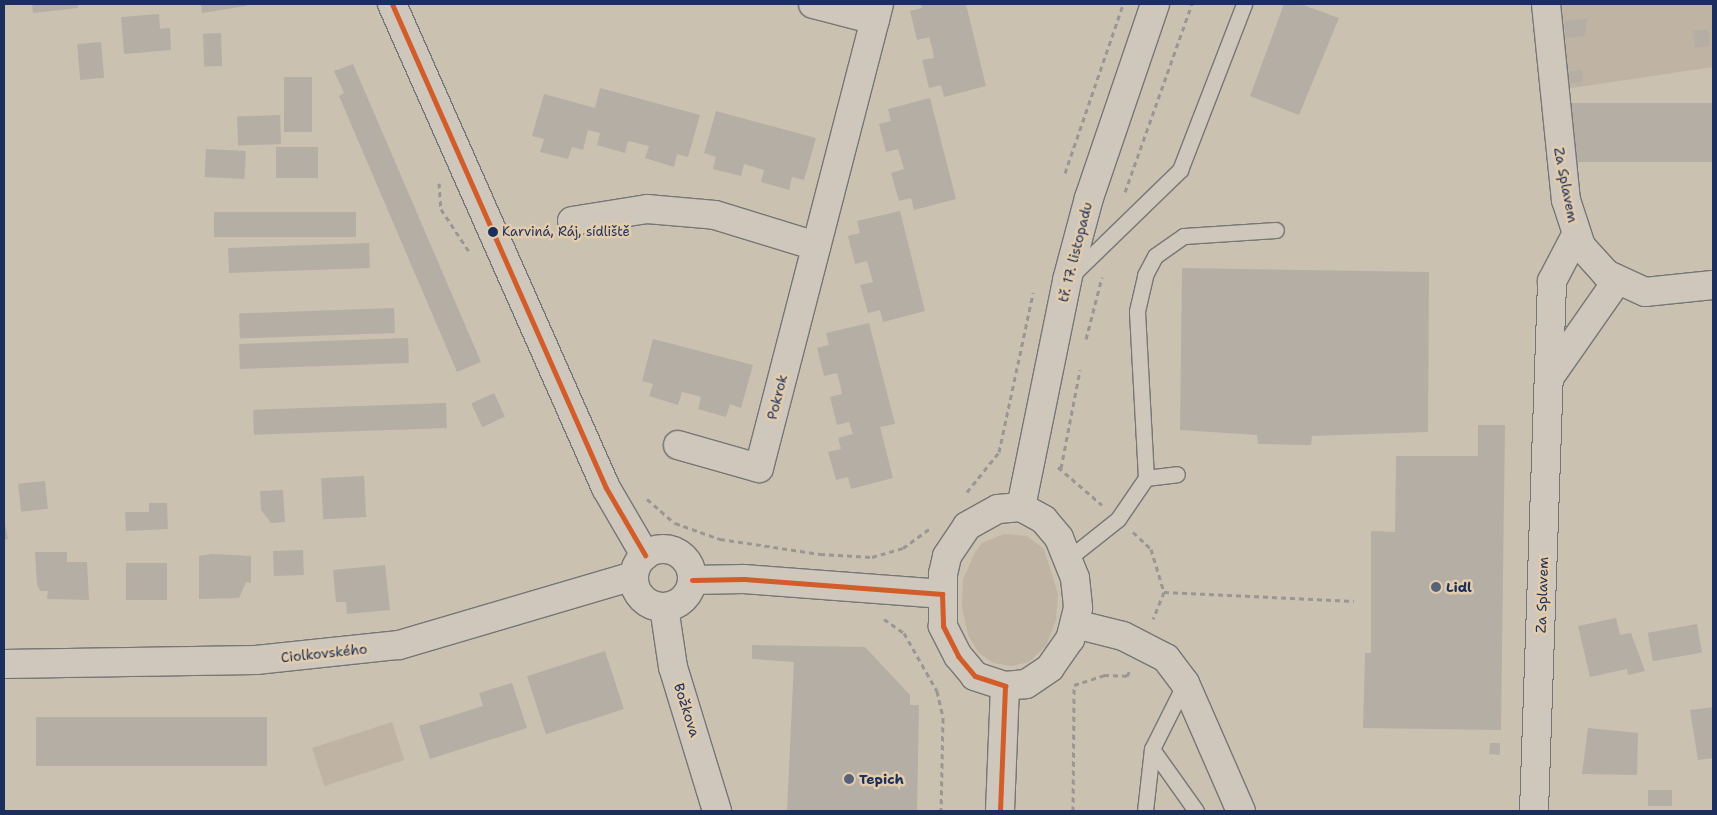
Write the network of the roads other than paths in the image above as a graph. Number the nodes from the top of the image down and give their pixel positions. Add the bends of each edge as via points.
1 (392, 4) edge
2 (812, 4) edge
3 (1155, 4) edge
4 (1244, 4) edge
5 (1546, 4) edge
6 (877, 12) edge
7 (572, 221) dead end
8 (1276, 230) dead end
9 (1576, 235) junction
10 (816, 246) junction
11 (1067, 280) junction
12 (1617, 281) junction
13 (1713, 285) edge
14 (1549, 378) junction
15 (678, 445) dead end
16 (1177, 474) dead end
17 (1146, 478) junction
18 (1021, 507) junction
19 (1069, 558) junction
20 (639, 565) junction
21 (692, 580) junction
22 (942, 594) junction
23 (664, 607) junction
24 (1075, 624) junction
25 (4, 664) edge
26 (1185, 683) junction
27 (1005, 686) junction
28 (1152, 749) junction
29 (717, 811) edge
30 (1000, 811) edge
31 (1145, 811) edge
32 (1196, 811) edge
33 (1241, 811) edge
34 (1534, 811) edge

1 - 20 street
2 - 6 street, Pokrok
3 - 11 street, tř. 17. listopadu via 1089,198
4 - 11 lane via 1180,170
5 - 9 street, Za Splavem via 1558,144
6 - 10 street, Pokrok
7 - 10 street via 647,209 705,214
8 - 17 lane via 1184,236 1155,256 1145,275 1137,311
9 - 12 street, Za Splavem via 1598,268
9 - 14 street, Za Splavem via 1552,281
10 - 15 street, Pokrok via 759,468
11 - 18 street, tř. 17. listopadu
12 - 13 street, Za Splavem via 1659,293
12 - 14 street
14 - 34 street, Za Splavem
16 - 17 lane
17 - 19 lane via 1118,519
18 - 19 street via 1044,520
18 - 22 street via 992,512 967,526 947,556
19 - 24 street via 1078,596
20 - 21 street via 672,550 687,562
20 - 23 street via 642,598
20 - 25 street, Ciolkovského via 399,645 256,660
21 - 22 street
21 - 23 street via 686,596
22 - 27 street via 944,626 958,656 975,676
23 - 29 street, Božkova via 673,667
24 - 26 street via 1143,644 1166,658
24 - 27 street via 1062,654 1050,668 1026,684
26 - 28 lane
26 - 33 street
27 - 30 street
28 - 31 lane
28 - 32 lane

